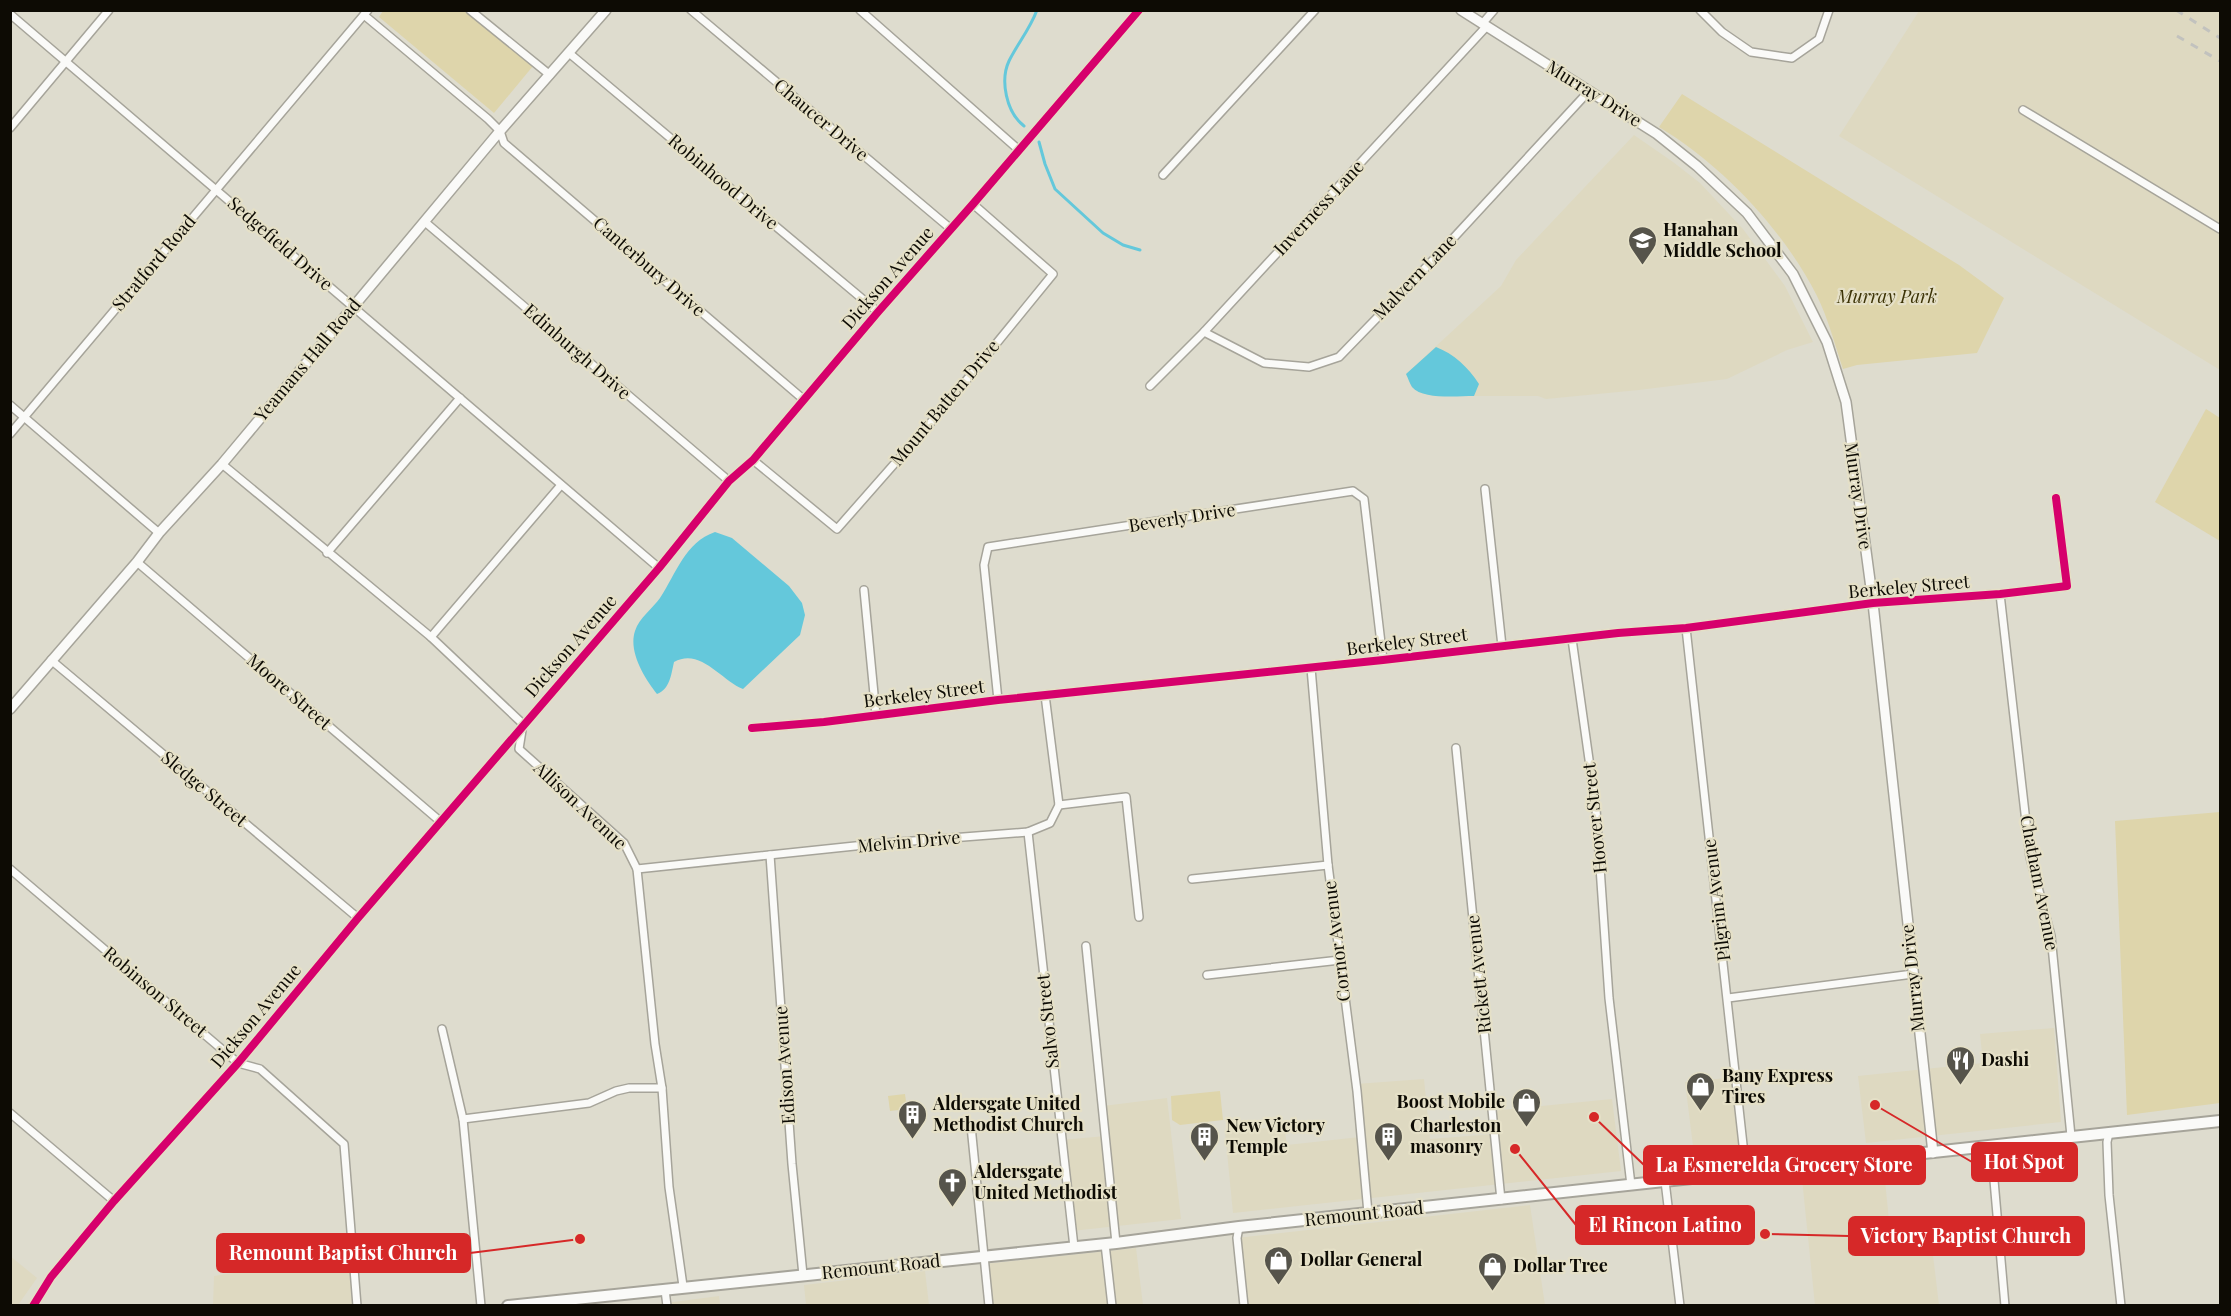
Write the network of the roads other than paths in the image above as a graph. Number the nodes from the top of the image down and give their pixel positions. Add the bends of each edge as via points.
1 (109, 10) edge
2 (470, 10) edge
3 (606, 10) edge
4 (691, 10) edge
5 (860, 10) edge
6 (1138, 10) edge
7 (1315, 10) edge
8 (1461, 10) edge
9 (1494, 10) edge
10 (1700, 10) edge
11 (1829, 10) edge
12 (366, 13) edge
13 (10, 14) edge
14 (1484, 26) junction
15 (569, 53) junction
16 (67, 63) junction
17 (550, 75) junction
18 (1589, 91) junction
19 (2023, 110) dead end
20 (10, 128) edge
21 (501, 130) junction
22 (1018, 150) junction
23 (1163, 175) dead end
24 (216, 189) junction
25 (973, 204) junction
26 (426, 222) junction
27 (951, 229) junction
28 (2220, 229) edge
29 (352, 306) junction
30 (878, 312) junction
31 (1204, 332) junction
32 (1150, 386) dead end
33 (460, 398) junction
34 (803, 399) junction
35 (10, 405) edge
36 (25, 417) junction
37 (10, 434) edge
38 (753, 460) junction
39 (222, 464) junction
40 (729, 482) junction
41 (561, 485) junction
42 (1485, 489) dead end
43 (2056, 498) dead end
44 (159, 533) junction
45 (327, 553) junction
46 (137, 562) junction
47 (659, 567) junction
48 (864, 590) dead end
49 (2000, 594) junction
50 (1873, 603) junction
51 (1686, 628) junction
52 (431, 637) junction
53 (1572, 639) junction
54 (1502, 646) junction
55 (51, 660) junction
56 (1383, 660) junction
57 (1311, 668) junction
58 (1045, 695) junction
59 (998, 700) junction
60 (10, 709) edge
61 (876, 715) junction
62 (523, 724) junction
63 (752, 728) dead end
64 (1456, 748) dead end
65 (1059, 805) junction
66 (441, 822) junction
67 (1028, 832) junction
68 (770, 855) junction
69 (1328, 865) junction
70 (10, 869) edge
71 (637, 869) junction
72 (1192, 879) dead end
73 (1139, 917) dead end
74 (358, 918) junction
75 (1086, 946) dead end
76 (1340, 960) junction
77 (1912, 974) junction
78 (1207, 975) dead end
79 (1728, 998) junction
80 (442, 1029) dead end
81 (238, 1063) junction
82 (662, 1088) junction
83 (10, 1113) edge
84 (463, 1119) junction
85 (2220, 1121) edge
86 (971, 1126) dead end
87 (2109, 1133) junction
88 (2071, 1136) junction
89 (1990, 1146) junction
90 (1933, 1153) junction
91 (1746, 1172) junction
92 (1665, 1181) junction
93 (1631, 1185) junction
94 (1501, 1200) junction
95 (114, 1201) junction
96 (1368, 1213) junction
97 (1239, 1227) junction
98 (1111, 1243) junction
99 (1074, 1247) junction
100 (984, 1256) junction
101 (802, 1275) junction
102 (683, 1286) junction
103 (665, 1290) junction
104 (33, 1305) edge
105 (357, 1305) edge
106 (481, 1305) edge
107 (508, 1305) edge
108 (667, 1305) edge
109 (989, 1305) edge
110 (1112, 1305) edge
111 (1244, 1305) edge
112 (1680, 1305) edge
113 (2005, 1305) edge
114 (2121, 1305) edge

1 - 16 street
2 - 17 street
3 - 15 street, Yeamans Hall Road
4 - 27 street, Chaucer Drive
5 - 22 street
6 - 22 street, Dickson Avenue
7 - 23 street
8 - 14 street, Murray Drive
9 - 14 street, Inverness Lane
10 - 11 street via 1751,52 1792,58 1819,39
12 - 21 street, Canterbury Drive
12 - 24 street, Stratford Road
13 - 16 street, Sedgefield Drive
14 - 18 street, Murray Drive
14 - 31 street, Inverness Lane
15 - 17 street, Yeamans Hall Road
15 - 30 street, Robinhood Drive
16 - 20 street
16 - 24 street, Sedgefield Drive
17 - 21 street, Yeamans Hall Road
18 - 31 street, Malvern Lane via 1339,357 1309,367 1264,363
18 - 50 street, Murray Drive via 1657,134 1697,166 1747,213 1793,274 1827,342 1846,402
19 - 28 street
21 - 26 street, Yeamans Hall Road
21 - 34 street, Canterbury Drive via 504,143
22 - 25 street, Dickson Avenue
24 - 29 street, Sedgefield Drive
24 - 36 street, Stratford Road
25 - 27 street, Dickson Avenue
25 - 38 street, Mount Batten Drive via 1053,274 947,404 837,529
26 - 29 street, Yeamans Hall Road
26 - 40 street, Edinburgh Drive
27 - 30 street, Dickson Avenue
29 - 33 street, Sedgefield Drive
29 - 39 street, Yeamans Hall Road
30 - 34 street, Dickson Avenue
31 - 32 street, Inverness Lane
33 - 41 street, Sedgefield Drive
33 - 45 street
34 - 38 street, Dickson Avenue
35 - 36 street
36 - 37 street, Stratford Road
36 - 44 street
38 - 40 street, Dickson Avenue
39 - 44 street, Yeamans Hall Road
39 - 45 street
40 - 47 street, Dickson Avenue
41 - 47 street, Sedgefield Drive
41 - 52 street
42 - 54 street
43 - 49 street, Berkeley Street via 2067,586
44 - 46 street, Yeamans Hall Road
45 - 52 street
46 - 55 street, Yeamans Hall Road
46 - 66 street, Moore Street
47 - 62 street, Dickson Avenue
48 - 61 street
49 - 50 street, Berkeley Street
49 - 88 street, Chatham Avenue via 2030,857 2051,936
50 - 51 street, Berkeley Street
50 - 77 street, Murray Drive
51 - 53 street, Berkeley Street
51 - 79 street, Pilgrim Avenue
52 - 62 street
53 - 54 street, Berkeley Street
53 - 93 street, Hoover Street via 1596,809 1610,998
54 - 56 street, Berkeley Street
55 - 60 street, Yeamans Hall Road
55 - 74 street, Sledge Street
56 - 57 street, Berkeley Street
56 - 59 street, Beverly Drive via 1364,499 1353,491 988,547 984,565
57 - 58 street, Berkeley Street
57 - 69 street, Cornor Avenue
58 - 59 street, Berkeley Street
58 - 65 street
59 - 61 street, Berkeley Street
61 - 63 street, Berkeley Street
62 - 66 street, Dickson Avenue
62 - 71 street, Allison Avenue via 519,749 624,843
64 - 94 street, Rickett Avenue
65 - 67 street, Melvin Drive via 1050,823
65 - 73 street via 1126,796
66 - 74 street, Dickson Avenue
67 - 68 street, Melvin Drive
67 - 99 street, Salvo Street
68 - 71 street, Melvin Drive
68 - 101 street, Edison Avenue
69 - 72 street
69 - 76 street, Cornor Avenue
70 - 81 street, Robinson Street
71 - 82 street, Allison Avenue
74 - 81 street, Dickson Avenue
75 - 98 street
76 - 78 street
76 - 96 street, Cornor Avenue
77 - 79 street
77 - 90 street, Murray Drive
79 - 91 street, Pilgrim Avenue
80 - 84 street
81 - 95 street, Dickson Avenue
81 - 105 street, Robinson Street via 260,1069 344,1144
82 - 84 street via 629,1088 589,1103
82 - 102 street, Allison Avenue via 669,1187
83 - 95 street
84 - 106 street
85 - 87 main road, Remount Road
86 - 100 street
87 - 88 main road, Remount Road
87 - 114 street via 2109,1195
88 - 89 main road, Remount Road
89 - 90 main road, Remount Road
89 - 113 street
90 - 91 main road, Remount Road
91 - 92 main road, Remount Road
92 - 93 main road, Remount Road
92 - 112 street
93 - 94 main road, Remount Road
94 - 96 main road, Remount Road
95 - 104 street, Dickson Avenue via 51,1277
96 - 97 main road, Remount Road
97 - 98 main road, Remount Road
97 - 111 street
98 - 99 main road, Remount Road
98 - 110 street
99 - 100 main road, Remount Road
100 - 101 main road, Remount Road
100 - 109 street
101 - 102 main road, Remount Road
102 - 103 main road, Remount Road
103 - 107 main road, Remount Road
103 - 108 street

